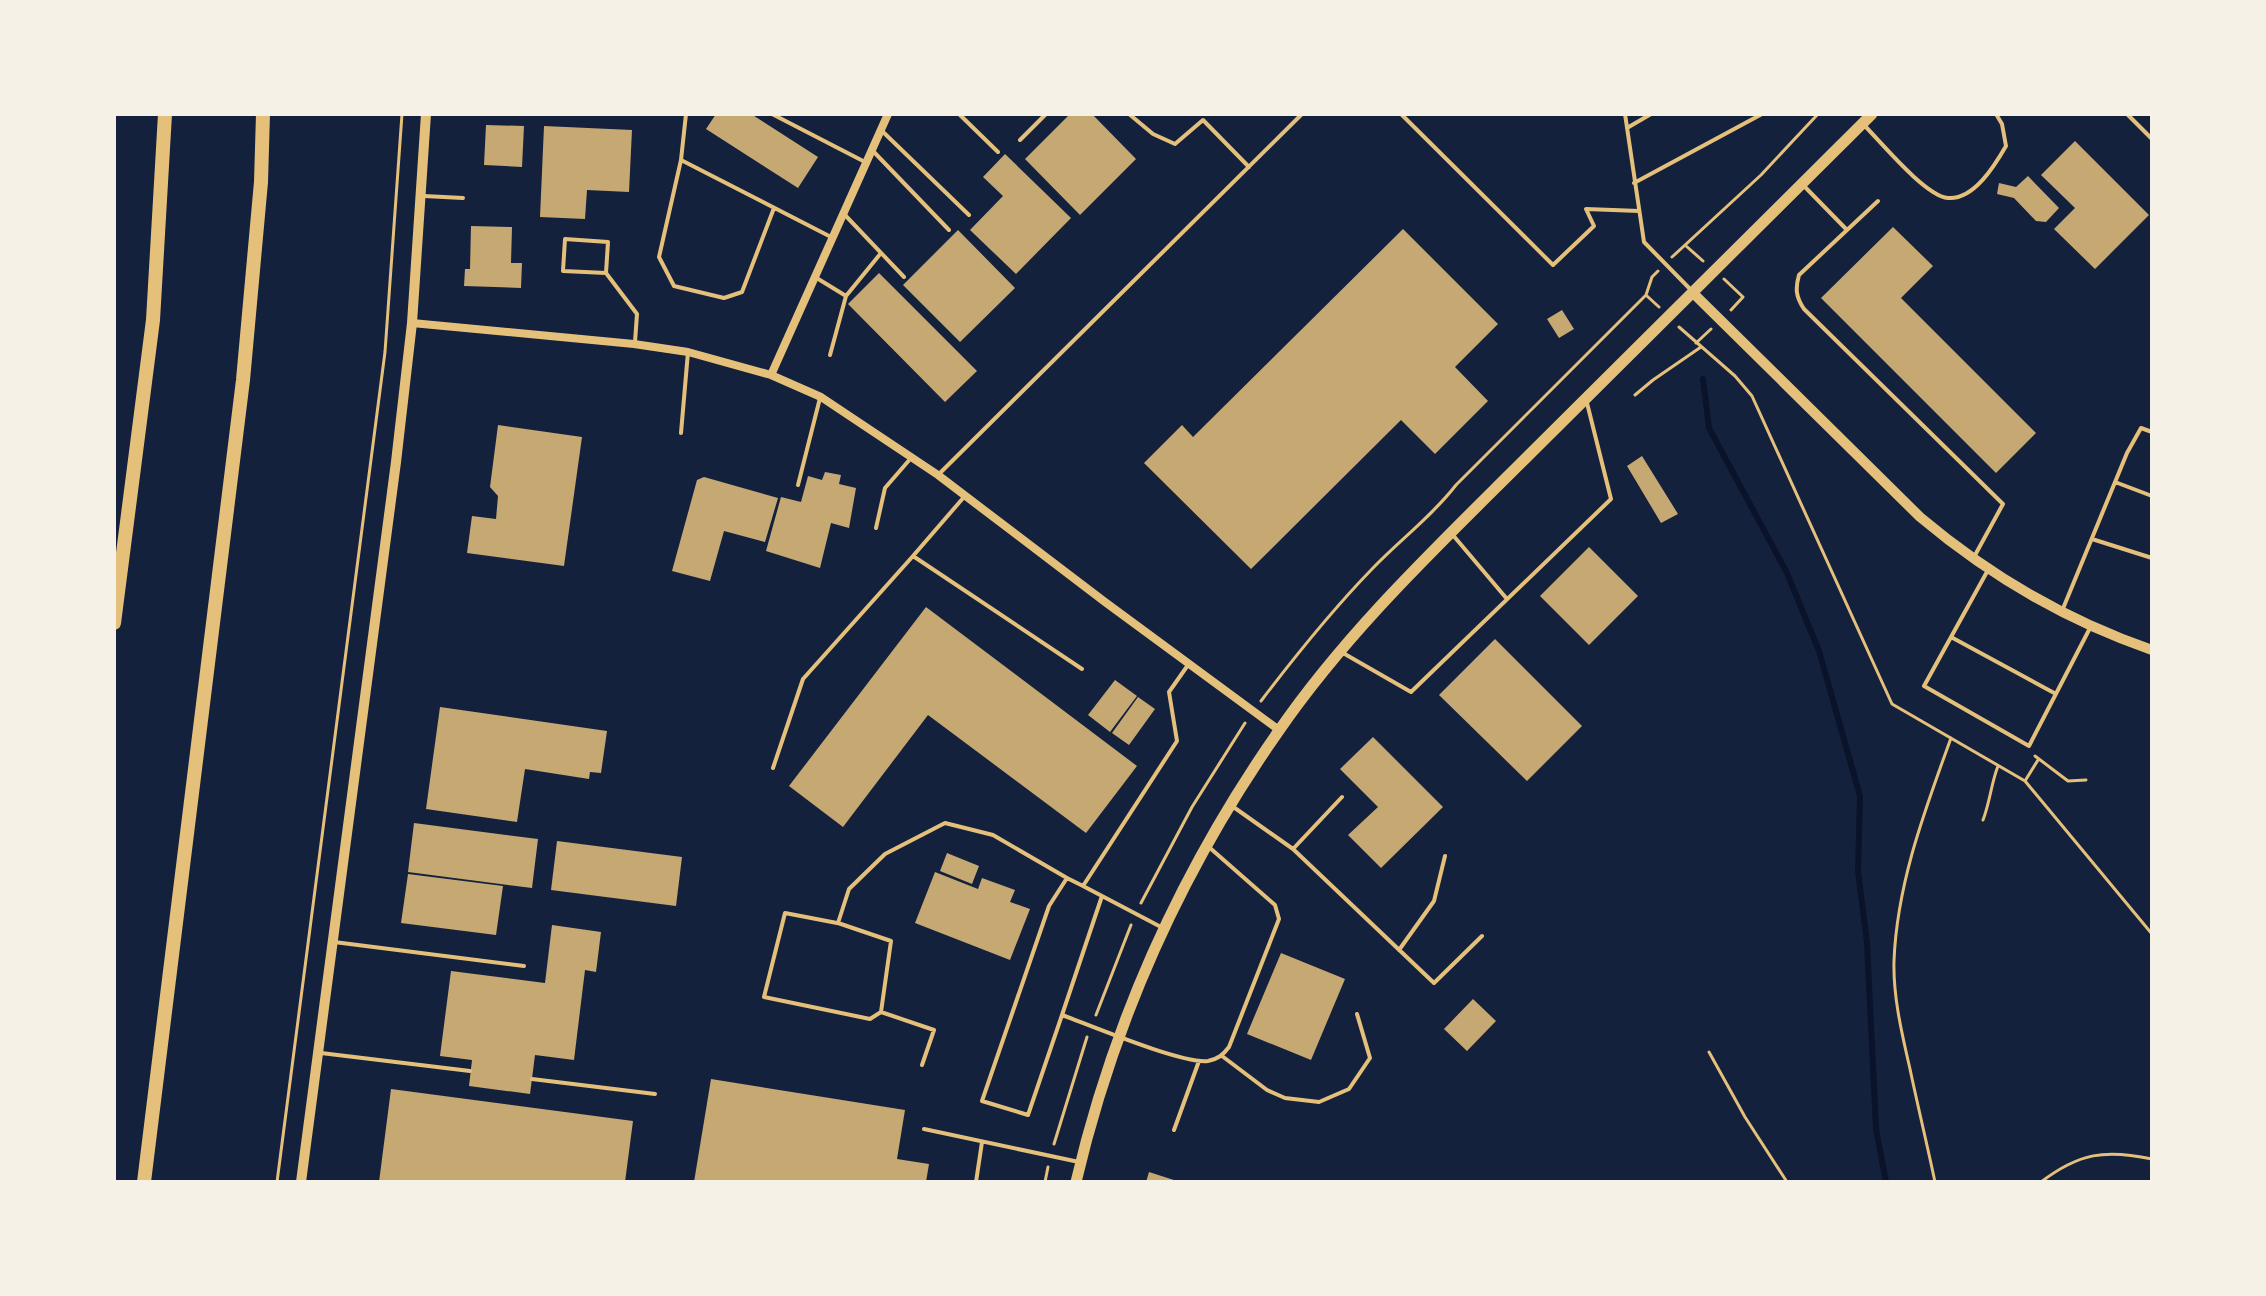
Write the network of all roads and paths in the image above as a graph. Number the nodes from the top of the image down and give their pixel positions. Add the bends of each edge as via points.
1 (165, 114) edge
2 (263, 114) edge
3 (402, 114) edge
4 (426, 114) edge
5 (686, 114) edge
6 (772, 114) edge
7 (888, 114) edge
8 (959, 114) edge
9 (1046, 114) edge
10 (1129, 114) edge
11 (1302, 114) edge
12 (1401, 114) edge
13 (1625, 114) edge
14 (1651, 114) edge
15 (1762, 114) edge
16 (1818, 114) edge
17 (1872, 114) edge
18 (1996, 114) edge
19 (2127, 114) edge
20 (1862, 123) junction
21 (1627, 128) junction
22 (881, 130) junction
23 (2152, 139) edge
24 (1020, 140) dead end
25 (872, 150) junction
26 (998, 152) dead end
27 (681, 160) junction
28 (867, 163) junction
29 (1249, 167) junction
30 (1634, 183) junction
31 (1801, 184) junction
32 (421, 196) junction
33 (463, 198) dead end
34 (1878, 201) dead end
35 (774, 208) junction
36 (1639, 211) junction
37 (844, 214) junction
38 (969, 215) dead end
39 (949, 230) dead end
40 (1847, 230) junction
41 (833, 238) junction
42 (1685, 244) junction
43 (881, 253) junction
44 (1665, 264) junction
45 (1715, 271) junction
46 (606, 273) junction
47 (815, 277) junction
48 (904, 277) dead end
49 (1693, 293) junction
50 (1646, 295) dead end
51 (846, 296) junction
52 (1720, 319) junction
53 (412, 323) junction
54 (1696, 343) dead end
55 (634, 344) junction
56 (688, 352) junction
57 (830, 355) dead end
58 (771, 375) junction
59 (1635, 395) dead end
60 (821, 397) junction
61 (1586, 398) junction
62 (2152, 432) edge
63 (681, 433) dead end
64 (912, 456) junction
65 (938, 475) junction
66 (2115, 482) junction
67 (798, 485) dead end
68 (966, 496) junction
69 (2152, 496) edge
70 (876, 528) dead end
71 (1451, 533) junction
72 (2092, 539) junction
73 (913, 556) junction
74 (2152, 558) edge
75 (1972, 559) junction
76 (1988, 570) junction
77 (1507, 599) junction
78 (2061, 614) junction
79 (114, 623) edge
80 (2091, 628) junction
81 (1951, 637) junction
82 (2152, 650) edge
83 (1341, 652) junction
84 (1189, 664) junction
85 (1082, 669) dead end
86 (2056, 694) junction
87 (1279, 730) junction
88 (1951, 738) junction
89 (2029, 746) junction
90 (2038, 760) junction
91 (1998, 766) junction
92 (773, 768) dead end
93 (2086, 780) dead end
94 (2025, 781) junction
95 (1342, 797) dead end
96 (1230, 804) junction
97 (1983, 820) dead end
98 (1206, 845) junction
99 (1293, 849) junction
100 (1445, 856) dead end
101 (1067, 878) junction
102 (1083, 886) junction
103 (1102, 896) junction
104 (838, 923) junction
105 (1163, 928) junction
106 (2152, 934) edge
107 (1482, 936) dead end
108 (334, 942) junction
109 (1399, 950) junction
110 (524, 966) dead end
111 (881, 1012) junction
112 (1357, 1014) dead end
113 (1062, 1015) junction
114 (1118, 1035) junction
115 (1709, 1052) dead end
116 (319, 1053) junction
117 (1222, 1056) junction
118 (1199, 1061) junction
119 (922, 1065) dead end
120 (470, 1071) dead end
121 (532, 1079) dead end
122 (655, 1094) dead end
123 (924, 1129) dead end
124 (1174, 1130) dead end
125 (982, 1142) junction
126 (2152, 1158) edge
127 (1081, 1163) junction
128 (144, 1182) edge
129 (277, 1182) edge
130 (301, 1182) edge
131 (976, 1182) edge
132 (1076, 1182) edge
133 (1787, 1182) edge
134 (1935, 1182) edge
135 (2041, 1182) edge

1 - 79 highway via 153,320
2 - 128 highway via 243,380
3 - 129 path via 385,352
4 - 32 street
5 - 27 lane
6 - 28 lane
7 - 22 street
8 - 26 lane
9 - 24 lane
10 - 29 lane via 1175,144 1203,120
11 - 29 lane
12 - 36 lane via 1553,265 1594,226 1586,209
13 - 21 lane
14 - 21 lane
15 - 30 lane
16 - 42 path
17 - 20 main road
18 - 20 lane via 2006,146 1993,169 1967,193 1949,198 1932,193
19 - 23 lane
20 - 31 main road
21 - 30 lane
22 - 25 street
22 - 38 lane
25 - 28 street
25 - 39 lane
27 - 35 lane
27 - 35 lane via 659,257 674,286 724,298 742,292
28 - 37 street
29 - 65 lane
30 - 36 lane
31 - 40 lane
31 - 45 main road
32 - 33 lane
32 - 53 street
34 - 40 lane
35 - 41 lane
36 - 44 lane via 1644,242
37 - 41 street
37 - 43 lane
40 - 75 lane via 1799,275 1798,300 2003,504
41 - 47 street
42 - 44 path
42 - 45 path
43 - 48 lane
43 - 51 lane
44 - 49 lane
44 - 50 path via 1652,277
45 - 49 main road
45 - 52 path via 1743,297
46 - 46 lane via 608,242 565,239 563,271
46 - 55 lane via 637,314
47 - 51 lane
47 - 58 street
49 - 52 street
49 - 61 main road
51 - 57 lane
52 - 54 path
52 - 75 street via 1920,517
53 - 55 street
53 - 108 street
55 - 56 street
56 - 58 street
56 - 63 lane
58 - 60 street
59 - 88 path via 1701,347 1744,385 1886,697
60 - 64 street
60 - 67 lane
61 - 71 main road
61 - 77 lane via 1611,499
62 - 66 lane via 2141,428
64 - 65 street
64 - 70 lane via 885,488
65 - 68 street
66 - 69 lane
66 - 72 lane
68 - 73 lane
68 - 84 street
71 - 77 lane
71 - 83 main road
72 - 74 lane
72 - 78 lane
73 - 85 lane
73 - 92 lane via 803,679
75 - 76 street
76 - 78 street
76 - 81 lane
77 - 83 lane via 1411,692
78 - 80 street
80 - 82 street
80 - 86 lane
81 - 86 lane
81 - 89 lane via 1924,686
83 - 87 main road
84 - 87 street
84 - 102 lane via 1169,692 1177,741
86 - 89 lane
87 - 96 main road
88 - 91 path
88 - 134 path via 1914,840 1894,961 1903,1038
89 - 90 path
90 - 93 path via 2068,781
90 - 94 path
91 - 94 path
91 - 97 path
94 - 106 path
95 - 99 lane
96 - 98 main road
96 - 99 lane
98 - 105 main road
98 - 117 lane via 1275,905 1279,919
99 - 109 lane
100 - 109 lane via 1434,901
101 - 102 lane
101 - 104 lane via 993,835 945,823 885,854 849,889
101 - 113 lane via 1049,906 982,1101 1028,1115
102 - 103 lane
103 - 105 lane
103 - 113 lane
104 - 111 lane via 891,941
104 - 111 lane via 785,913 764,997 870,1019
105 - 114 main road
107 - 109 lane via 1434,983
108 - 110 lane
108 - 116 street
111 - 119 lane via 934,1030
112 - 117 lane via 1370,1058 1349,1089 1319,1102 1267,1090
113 - 114 lane
114 - 118 lane
114 - 127 main road
115 - 133 path
116 - 120 lane
116 - 130 street
117 - 118 lane
118 - 124 lane
121 - 122 lane
123 - 125 lane
125 - 127 lane
125 - 131 lane
126 - 135 path via 2098,1153
127 - 132 main road

